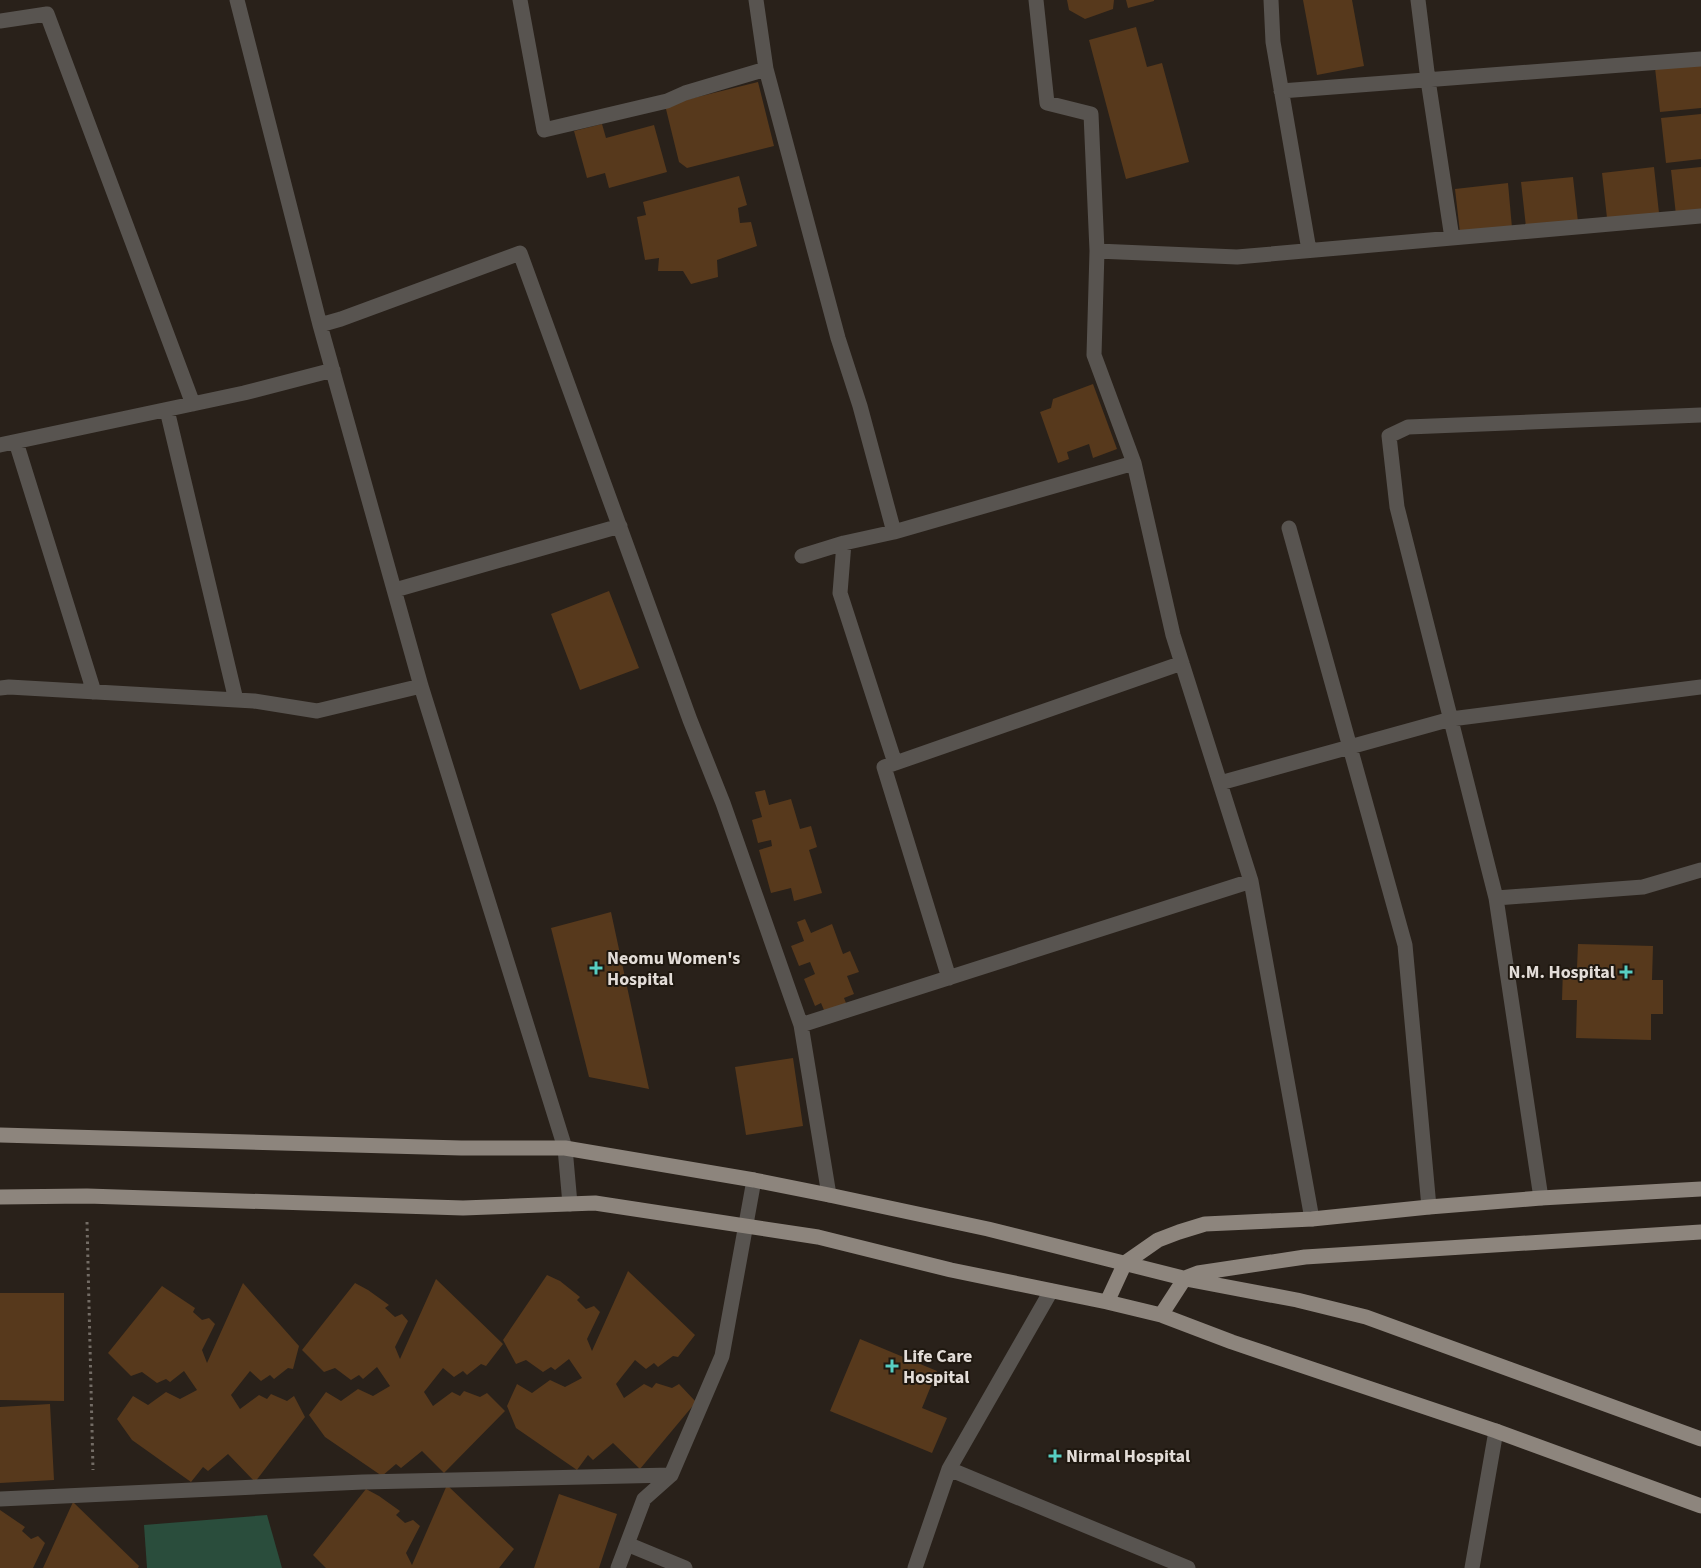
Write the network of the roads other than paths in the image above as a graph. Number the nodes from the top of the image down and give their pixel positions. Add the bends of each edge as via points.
1 (237, 0) edge
2 (520, 0) edge
3 (756, 0) edge
4 (1036, 0) edge
5 (1271, 0) edge
6 (1418, 0) edge
7 (0, 21) edge
8 (1701, 59) edge
9 (766, 69) junction
10 (1428, 80) junction
11 (1281, 91) junction
12 (1701, 216) edge
13 (1452, 238) junction
14 (1309, 250) junction
15 (1098, 251) junction
16 (320, 325) junction
17 (333, 370) junction
18 (193, 404) junction
19 (167, 410) junction
20 (1701, 416) edge
21 (16, 442) junction
22 (0, 445) edge
23 (1134, 463) junction
24 (620, 526) junction
25 (1289, 528) dead end
26 (894, 532) junction
27 (844, 543) junction
28 (802, 556) dead end
29 (395, 590) junction
30 (1182, 663) junction
31 (421, 686) junction
32 (1701, 687) edge
33 (0, 688) edge
34 (94, 692) junction
35 (236, 700) junction
36 (1451, 719) junction
37 (1349, 747) junction
38 (895, 763) junction
39 (1220, 783) junction
40 (1701, 870) edge
41 (1251, 881) junction
42 (1496, 898) junction
43 (949, 978) junction
44 (801, 1025) junction
45 (0, 1135) edge
46 (565, 1148) junction
47 (754, 1180) junction
48 (1701, 1189) edge
49 (829, 1195) junction
50 (0, 1197) edge
51 (1541, 1198) junction
52 (570, 1204) junction
53 (1429, 1207) junction
54 (1312, 1219) junction
55 (745, 1226) junction
56 (1701, 1232) edge
57 (1125, 1263) junction
58 (1184, 1278) junction
59 (1051, 1291) junction
60 (1107, 1302) junction
61 (1161, 1315) junction
62 (1496, 1431) junction
63 (1701, 1439) edge
64 (949, 1469) junction
65 (671, 1475) junction
66 (0, 1499) edge
67 (1701, 1506) edge
68 (627, 1544) junction
69 (618, 1568) edge
70 (685, 1568) edge
71 (915, 1568) edge
72 (1188, 1568) edge
73 (1472, 1568) edge

1 - 16 street
2 - 9 street via 544,130 667,101
3 - 9 street
4 - 15 street via 1047,103 1091,114
5 - 11 street via 1273,42
6 - 10 street
7 - 18 street via 47,14
8 - 10 street
9 - 26 street
10 - 11 street
10 - 13 street
11 - 14 street
12 - 13 street
13 - 14 street
14 - 15 street via 1237,257
15 - 23 street via 1094,355
16 - 17 street
16 - 24 street via 520,253
17 - 18 street
17 - 29 street
18 - 19 street
19 - 21 street
19 - 35 street
20 - 36 street via 1408,427 1389,436 1397,507
21 - 22 street
21 - 34 street
23 - 26 street
23 - 30 street
24 - 29 street
24 - 44 street
25 - 37 street
26 - 27 street
27 - 28 street
27 - 38 street via 840,593
29 - 31 street
30 - 38 street
30 - 39 street
31 - 35 street via 317,711
31 - 46 street
32 - 36 street
33 - 34 street
34 - 35 street
36 - 37 street
36 - 42 street
37 - 39 street
37 - 53 street via 1405,945
38 - 43 street via 884,767
39 - 41 street
40 - 42 street via 1643,887
41 - 43 street
41 - 54 street
42 - 51 street
43 - 44 street
44 - 49 street
45 - 46 main road
46 - 47 main road
46 - 52 street
47 - 49 main road
47 - 55 street
48 - 51 main road
49 - 57 main road
50 - 52 main road via 87,1196 463,1208
51 - 53 main road
52 - 55 main road via 595,1203
53 - 54 main road
54 - 57 main road via 1205,1224 1158,1240
55 - 59 main road via 818,1237
55 - 65 street via 722,1356
56 - 58 main road via 1306,1257 1198,1273
57 - 58 main road
57 - 60 main road
58 - 61 main road
58 - 63 main road via 1366,1317
59 - 60 main road
59 - 64 street
60 - 61 main road
61 - 62 main road
62 - 67 main road
62 - 73 street
64 - 71 street
64 - 72 street
65 - 66 street via 363,1482
65 - 68 street via 644,1499
68 - 69 street
68 - 70 street

